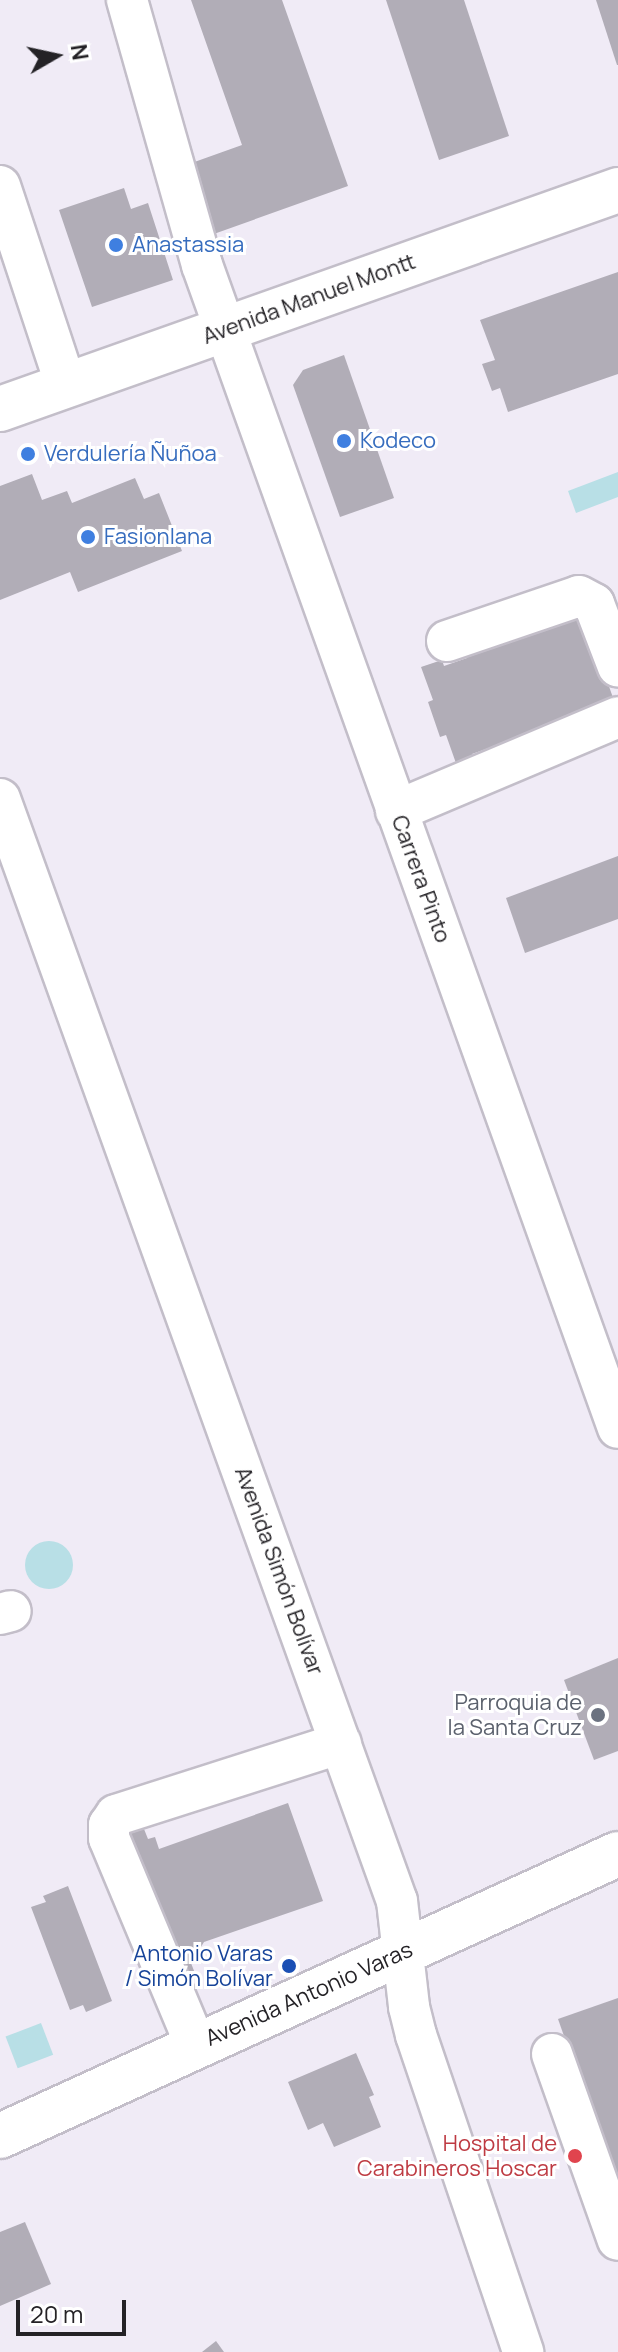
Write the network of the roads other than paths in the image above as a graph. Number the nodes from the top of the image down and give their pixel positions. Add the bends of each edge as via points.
1 (127, 0) edge
2 (0, 186) edge
3 (618, 190) edge
4 (224, 329) junction
5 (66, 385) junction
6 (0, 409) edge
7 (447, 641) dead end
8 (618, 667) edge
9 (618, 717) edge
10 (0, 799) edge
11 (396, 811) junction
12 (618, 1428) edge
13 (341, 1743) junction
14 (618, 1854) edge
15 (404, 1951) junction
16 (196, 2046) junction
17 (552, 2054) dead end
18 (0, 2136) edge
19 (618, 2240) edge
20 (523, 2352) edge

1 - 4 street, Carrera Pinto
2 - 5 street
3 - 4 main road, Avenida Manuel Montt
4 - 5 main road, Avenida Manuel Montt
4 - 11 street, Carrera Pinto
5 - 6 main road, Avenida Manuel Montt
7 - 8 street via 579,596 594,604
9 - 11 street
10 - 13 street, Avenida Simón Bolívar
11 - 12 street, Carrera Pinto
13 - 15 street, Avenida Simón Bolívar via 397,1901
13 - 16 street via 116,1815 109,1825 109,1838
14 - 15 main road, Avenida Antonio Varas
15 - 16 main road, Avenida Antonio Varas
15 - 20 street, Avenida Simón Bolívar via 416,2035
16 - 18 main road, Avenida Antonio Varas
17 - 19 street

